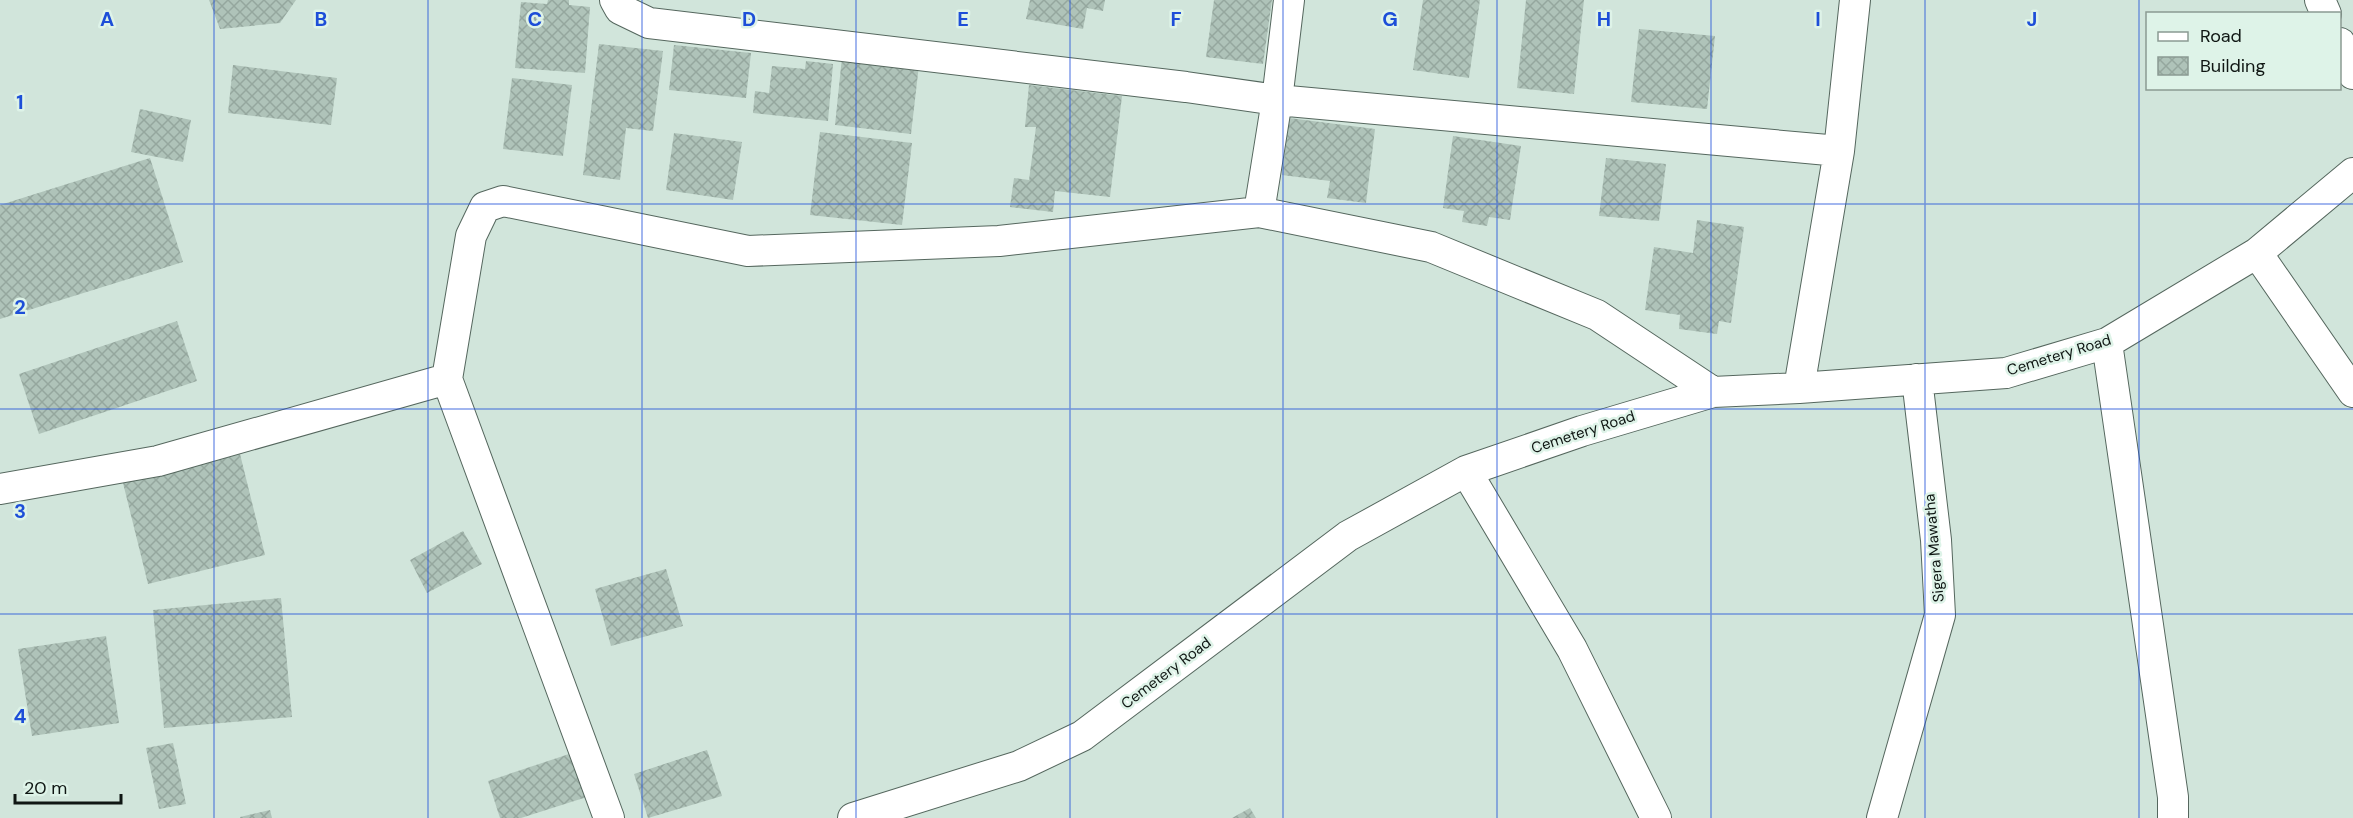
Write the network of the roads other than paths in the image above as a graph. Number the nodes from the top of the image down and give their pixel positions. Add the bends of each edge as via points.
1 (615, 0) edge
2 (1289, 0) edge
3 (1855, 0) edge
4 (2341, 45) edge
5 (2353, 74) edge
6 (1277, 100) junction
7 (1839, 151) junction
8 (2353, 173) edge
9 (1258, 212) junction
10 (2257, 253) junction
11 (2108, 343) junction
12 (447, 379) junction
13 (1917, 379) junction
14 (1799, 388) junction
15 (1713, 392) junction
16 (2353, 392) edge
17 (1466, 471) junction
18 (0, 489) edge
19 (609, 818) edge
20 (853, 818) edge
21 (1656, 818) edge
22 (1882, 818) edge
23 (2173, 818) edge

1 - 6 street via 620,9 649,23
2 - 6 street
3 - 7 street
4 - 5 street
6 - 7 street
6 - 9 street
7 - 14 street
8 - 10 street, Cemetery Road
9 - 12 street via 999,242 748,251 503,201 484,207 471,236
9 - 15 street via 1431,247 1597,315
10 - 11 street, Cemetery Road
10 - 16 street
11 - 13 street, Cemetery Road via 2006,373
11 - 23 street
12 - 18 street via 158,461
12 - 19 street
13 - 14 street, Cemetery Road
13 - 22 street, Sigera Mawatha via 1936,540 1940,615
14 - 15 street, Cemetery Road
15 - 17 street, Cemetery Road
17 - 20 street, Cemetery Road via 1348,536 1082,736 1019,766
17 - 21 street via 1572,649

